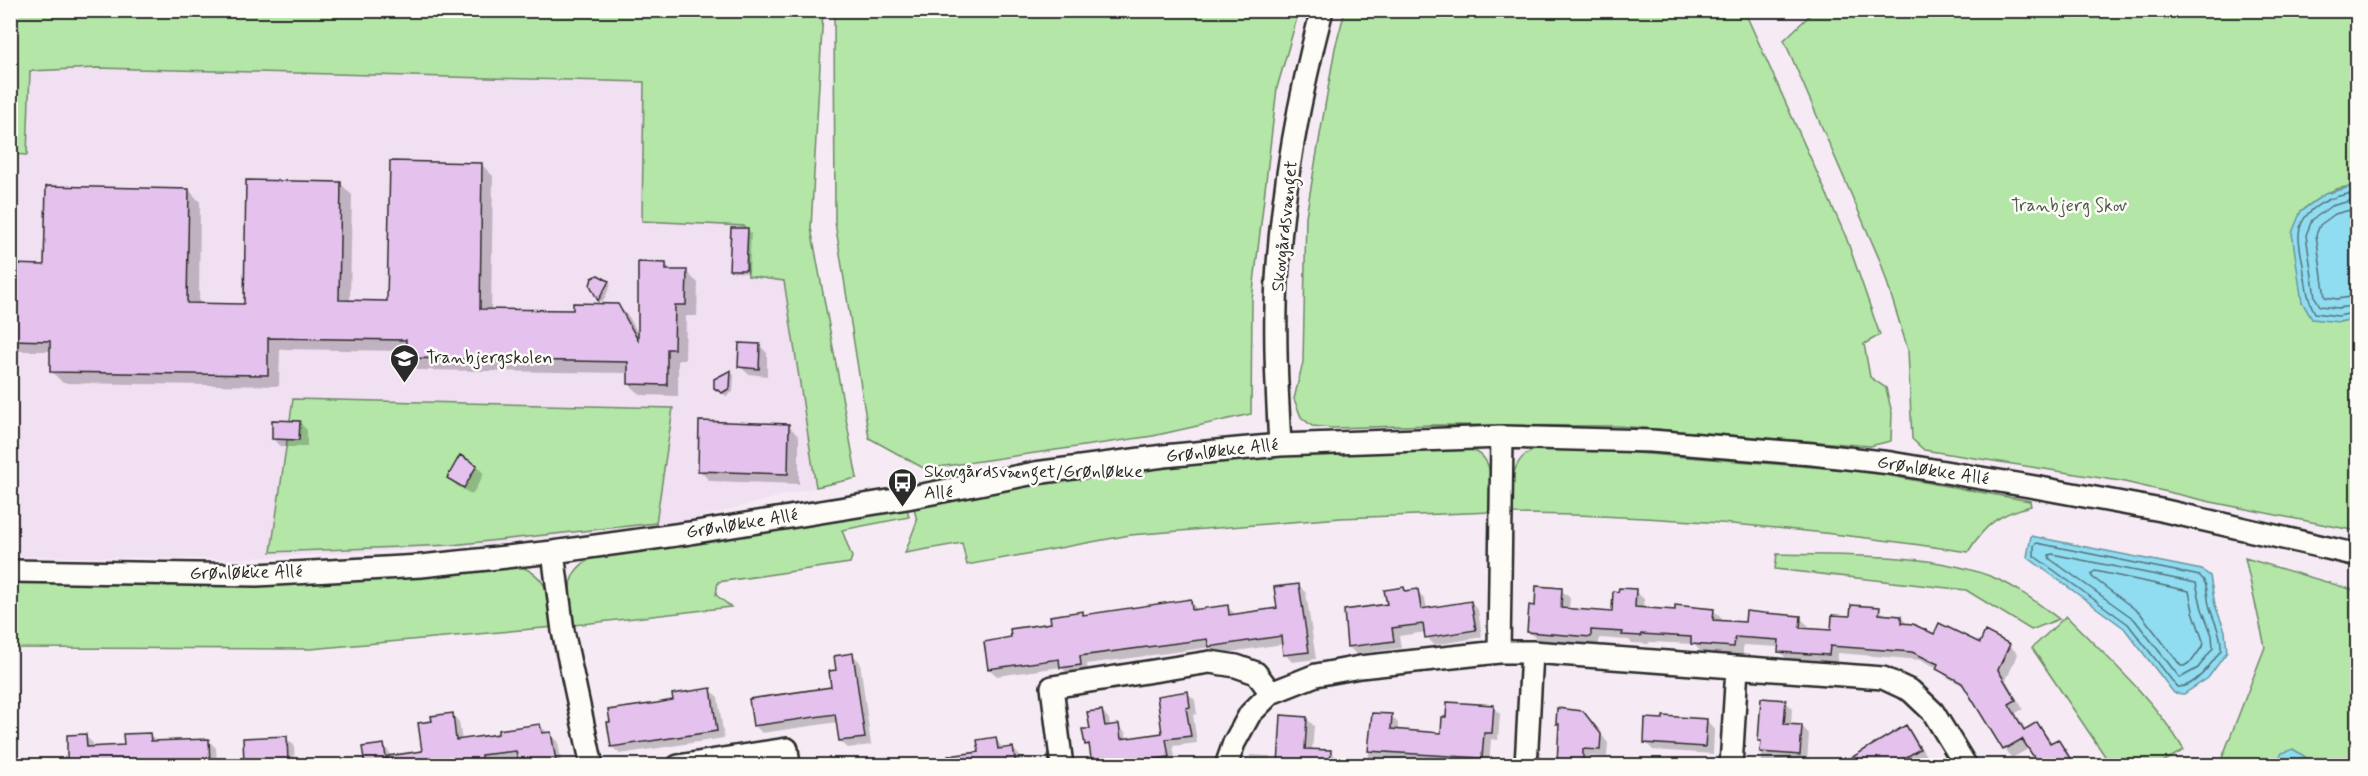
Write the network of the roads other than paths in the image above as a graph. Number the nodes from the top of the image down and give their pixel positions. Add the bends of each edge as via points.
1 (1323, 10) edge
2 (1502, 437) junction
3 (1280, 445) junction
4 (554, 552) junction
5 (2358, 555) edge
6 (10, 571) edge
7 (1499, 652) junction
8 (1532, 652) junction
9 (1737, 668) junction
10 (1271, 693) junction
11 (592, 765) edge
12 (678, 765) edge
13 (789, 765) edge
14 (1062, 765) edge
15 (1226, 765) edge
16 (1526, 765) edge
17 (1731, 765) edge
18 (1966, 765) edge

1 - 3 street, Skovgårdsvænget via 1287,182 1277,280
2 - 3 street, Grønløkke Allé
2 - 5 street, Grønløkke Allé via 1651,441 1891,463 2150,508
2 - 7 street
3 - 4 street, Grønløkke Allé via 1035,473 901,499
4 - 6 street, Grønløkke Allé via 421,566 256,575
4 - 11 street via 562,631
7 - 8 street
7 - 10 street via 1360,667 1316,675
8 - 9 street
8 - 16 street
9 - 17 street
9 - 18 street via 1883,678 1911,691 1932,712
10 - 14 street via 1256,673 1210,662 1053,687
10 - 15 street via 1250,714
12 - 13 street via 787,749

